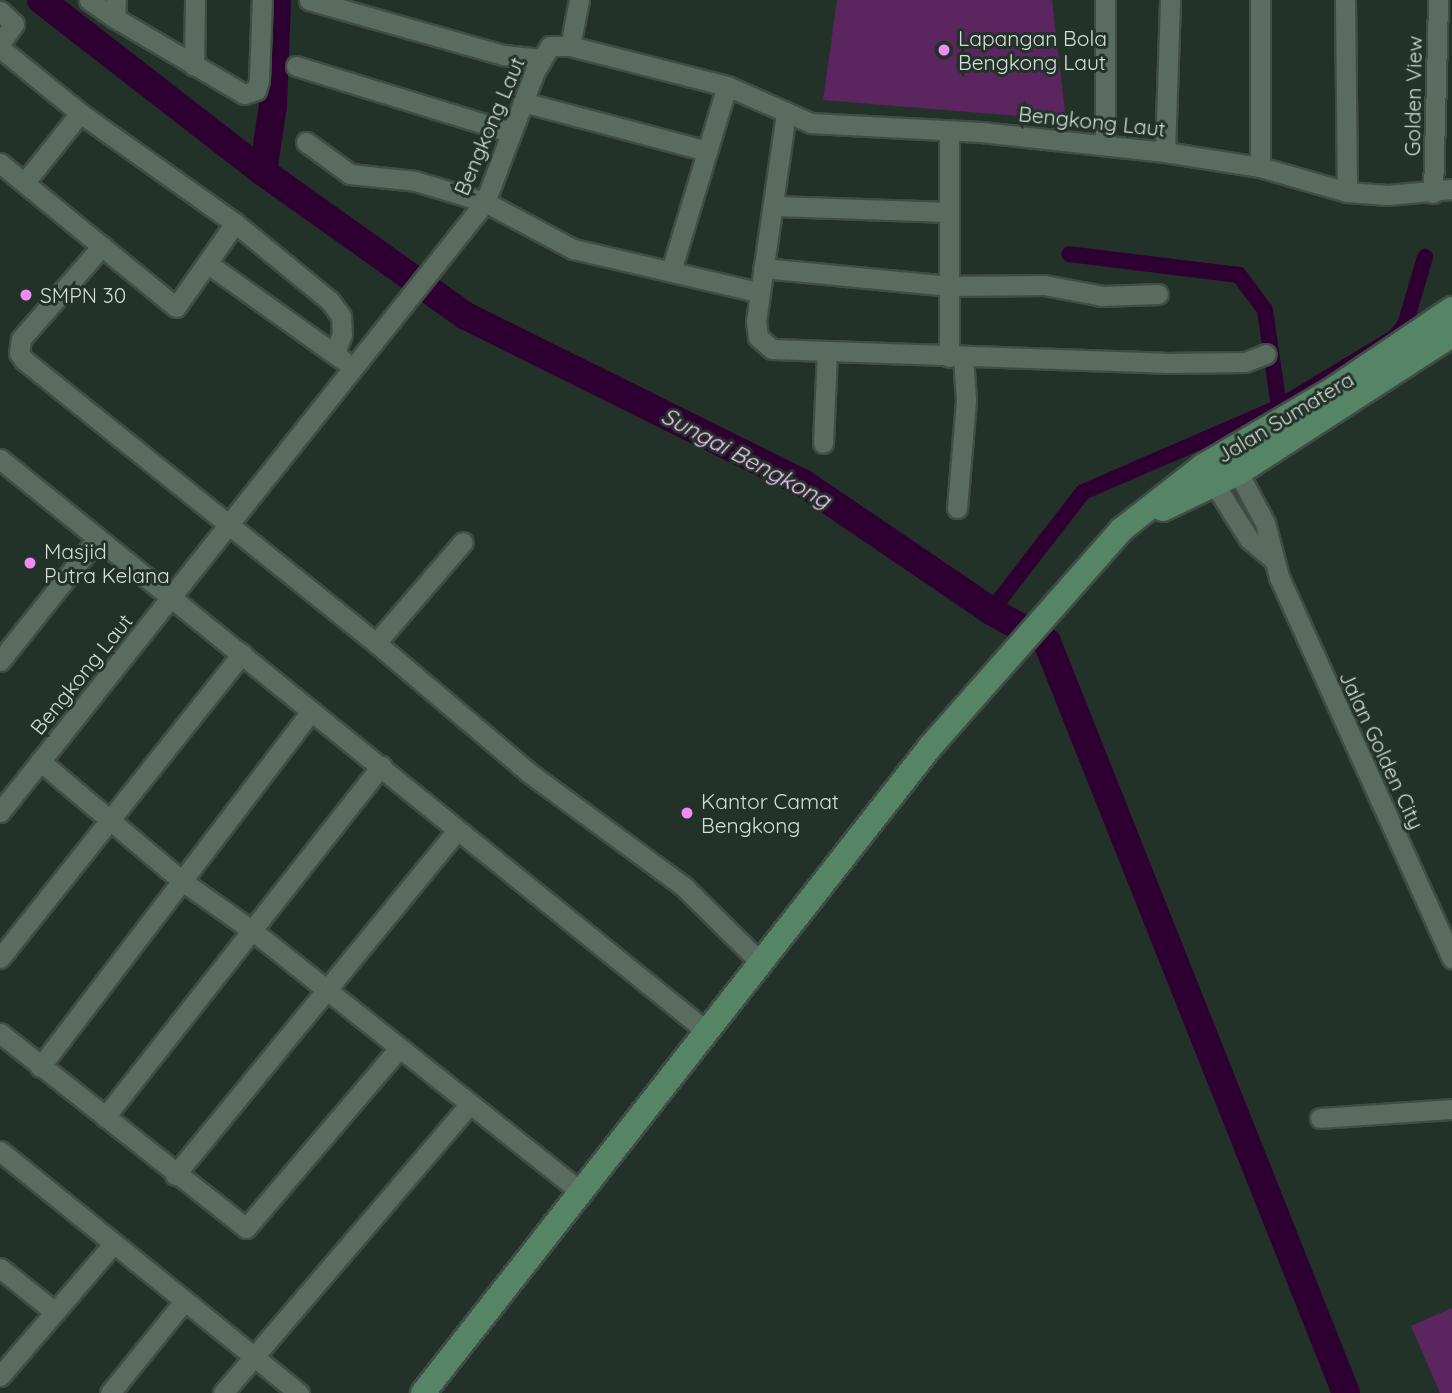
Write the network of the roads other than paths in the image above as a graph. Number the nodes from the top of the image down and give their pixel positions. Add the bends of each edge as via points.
1 (89, 0) edge
2 (195, 0) edge
3 (262, 0) edge
4 (309, 0) edge
5 (579, 0) edge
6 (1105, 0) edge
7 (1170, 0) edge
8 (1260, 0) edge
9 (1345, 0) edge
10 (1438, 0) edge
11 (116, 9) edge
12 (0, 11) edge
13 (0, 43) edge
14 (570, 46) junction
15 (0, 48) edge
16 (541, 59) junction
17 (194, 66) junction
18 (296, 66) dead end
19 (727, 86) junction
20 (523, 102) junction
21 (80, 113) junction
22 (786, 113) junction
23 (949, 131) junction
24 (511, 132) junction
25 (306, 142) dead end
26 (1105, 144) junction
27 (708, 150) junction
28 (1165, 152) junction
29 (0, 163) edge
30 (1259, 167) junction
31 (25, 183) junction
32 (1443, 191) edge
33 (1347, 192) junction
34 (485, 202) junction
35 (776, 205) junction
36 (949, 212) junction
37 (235, 223) junction
38 (102, 246) junction
39 (207, 263) junction
40 (763, 268) junction
41 (671, 271) junction
42 (950, 285) junction
43 (758, 292) junction
44 (1158, 294) dead end
45 (1452, 309) edge
46 (1452, 335) edge
47 (827, 351) junction
48 (335, 352) junction
49 (1266, 354) dead end
50 (956, 357) junction
51 (352, 369) junction
52 (823, 443) dead end
53 (1233, 462) junction
54 (2, 465) edge
55 (1208, 475) junction
56 (957, 508) dead end
57 (228, 524) junction
58 (98, 538) junction
59 (463, 542) dead end
60 (1273, 559) junction
61 (172, 597) junction
62 (376, 643) junction
63 (242, 654) junction
64 (0, 661) edge
65 (311, 711) junction
66 (40, 761) junction
67 (381, 766) junction
68 (0, 812) edge
69 (111, 823) junction
70 (457, 831) junction
71 (182, 881) junction
72 (253, 931) junction
73 (0, 958) edge
74 (1452, 959) edge
75 (760, 962) junction
76 (326, 988) junction
77 (705, 1030) junction
78 (0, 1033) edge
79 (399, 1048) junction
80 (40, 1067) junction
81 (470, 1104) junction
82 (1452, 1109) edge
83 (105, 1117) junction
84 (1320, 1118) dead end
85 (0, 1151) edge
86 (175, 1175) junction
87 (581, 1192) junction
88 (114, 1243) junction
89 (0, 1268) edge
90 (185, 1300) junction
91 (55, 1312) junction
92 (252, 1355) junction
93 (0, 1376) edge
94 (110, 1393) edge
95 (223, 1393) edge
96 (299, 1393) edge
97 (423, 1393) edge

1 - 11 street
2 - 17 street
3 - 17 street via 256,90 244,94
4 - 16 street via 504,55
5 - 14 street
6 - 26 street
7 - 28 street
8 - 30 street
9 - 33 street
10 - 32 street, Golden View
11 - 17 street
12 - 13 street via 14,24
14 - 16 street, Bengkong Laut via 550,46
14 - 19 street, Bengkong Laut
15 - 21 street
16 - 20 street, Bengkong Laut
18 - 24 street
19 - 22 street, Bengkong Laut
19 - 27 street
20 - 24 street, Bengkong Laut
20 - 27 street
21 - 31 street
21 - 37 street
22 - 23 street, Bengkong Laut via 811,123
22 - 35 street
23 - 26 street, Bengkong Laut
23 - 36 street
24 - 34 street, Bengkong Laut
25 - 34 street via 350,174 415,181
26 - 28 street, Bengkong Laut
27 - 41 street
28 - 30 street, Bengkong Laut
29 - 31 street
30 - 33 street, Bengkong Laut
31 - 38 street
32 - 33 street, Bengkong Laut
34 - 41 street via 573,249
34 - 51 street, Bengkong Laut
35 - 36 street
35 - 40 street
36 - 42 street
37 - 39 street
37 - 48 street via 330,301 341,316 342,334
38 - 39 street via 176,307
38 - 57 street via 21,339 19,353
39 - 48 street
40 - 42 street
40 - 43 street
41 - 43 street
42 - 44 street via 1044,285 1101,296
42 - 50 street
43 - 47 street via 756,321 764,345 790,352
45 - 53 main road, Jalan Sumatera
46 - 53 main road, Jalan Sumatera
47 - 50 street
47 - 52 street
48 - 51 street
49 - 50 street via 1245,362
50 - 56 street via 966,400
51 - 57 street, Bengkong Laut
53 - 55 main road, Jalan Sumatera
53 - 60 street, Jalan Golden City via 1265,523
54 - 58 street
55 - 60 street, Jalan Golden City via 1249,539
55 - 75 main road, Jalan Sumatera via 1121,530 1051,605
57 - 61 street, Bengkong Laut
57 - 62 street
58 - 61 street
58 - 64 street
59 - 62 street
60 - 74 street, Jalan Golden City
61 - 63 street
61 - 66 street, Bengkong Laut
62 - 75 street via 569,805 683,886
63 - 65 street
63 - 69 street
65 - 67 street
65 - 71 street
66 - 68 street, Bengkong Laut
66 - 69 street
67 - 70 street
67 - 72 street
69 - 71 street
69 - 73 street
70 - 76 street
70 - 77 street
71 - 72 street
71 - 80 street
72 - 76 street
72 - 83 street
75 - 77 main road, Jalan Sumatera
76 - 79 street
76 - 86 street
77 - 87 main road, Jalan Sumatera
78 - 80 street
79 - 81 street
79 - 86 street via 249,1228
80 - 83 street
81 - 87 street
81 - 92 street
82 - 84 street
83 - 86 street
85 - 88 street
87 - 97 main road, Jalan Sumatera
88 - 90 street
88 - 91 street
89 - 91 street
90 - 92 street
90 - 94 street
91 - 93 street
92 - 95 street
92 - 96 street

